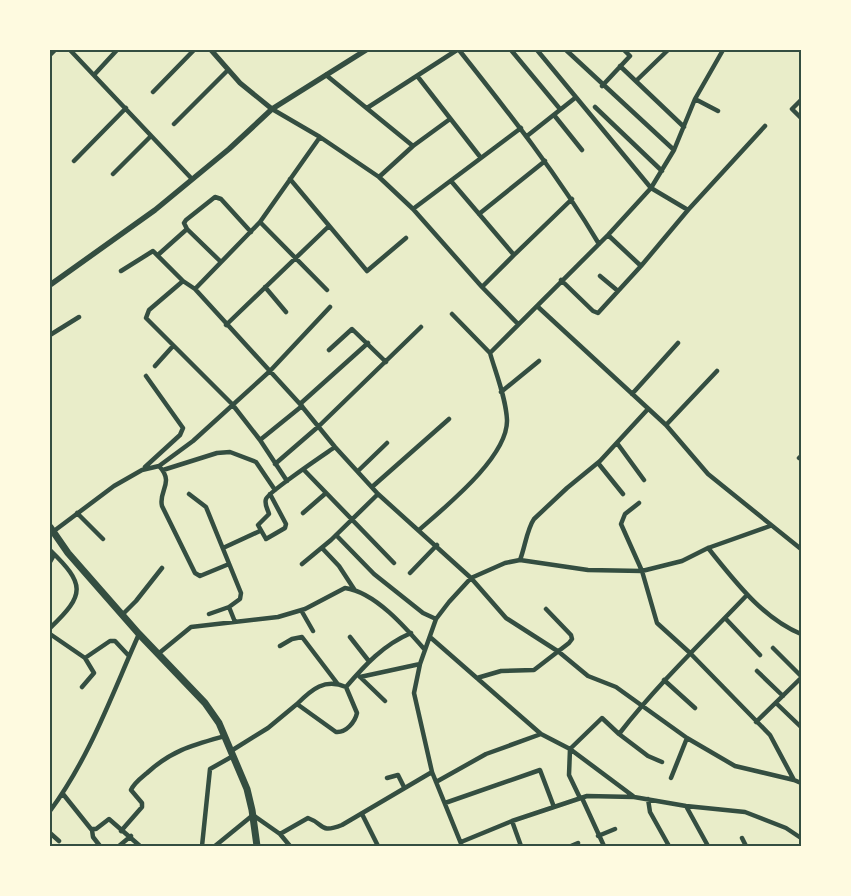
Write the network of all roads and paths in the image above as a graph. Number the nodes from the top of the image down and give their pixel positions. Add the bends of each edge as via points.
1 (55, 50) edge
2 (70, 50) edge
3 (117, 50) edge
4 (194, 50) edge
5 (210, 50) edge
6 (366, 50) edge
7 (458, 50) edge
8 (510, 50) edge
9 (537, 50) edge
10 (566, 50) edge
11 (624, 50) edge
12 (668, 50) edge
13 (721, 51) edge
14 (50, 54) edge
15 (620, 66) junction
16 (228, 70) junction
17 (94, 75) junction
18 (326, 75) junction
19 (418, 77) junction
20 (637, 80) junction
21 (602, 86) junction
22 (152, 92) dead end
23 (575, 98) junction
24 (695, 99) junction
25 (801, 100) edge
26 (595, 107) dead end
27 (126, 108) junction
28 (367, 108) junction
29 (272, 109) junction
30 (560, 109) junction
31 (718, 111) dead end
32 (554, 115) junction
33 (801, 118) edge
34 (450, 119) junction
35 (174, 124) dead end
36 (765, 126) dead end
37 (684, 127) junction
38 (521, 128) junction
39 (152, 136) junction
40 (527, 136) junction
41 (320, 137) junction
42 (413, 146) junction
43 (582, 150) dead end
44 (674, 150) junction
45 (481, 158) junction
46 (74, 161) dead end
47 (545, 161) junction
48 (662, 171) junction
49 (113, 174) dead end
50 (379, 177) junction
51 (192, 179) junction
52 (290, 179) junction
53 (451, 181) junction
54 (650, 188) junction
55 (572, 199) junction
56 (413, 209) junction
57 (688, 210) junction
58 (479, 214) junction
59 (260, 222) junction
60 (329, 226) junction
61 (187, 229) junction
62 (251, 232) junction
63 (608, 235) junction
64 (406, 238) dead end
65 (599, 244) junction
66 (159, 254) junction
67 (514, 255) junction
68 (295, 259) junction
69 (221, 262) junction
70 (642, 266) junction
71 (121, 272) dead end
72 (600, 276) dead end
73 (561, 280) junction
74 (183, 281) junction
75 (50, 284) edge
76 (265, 287) junction
77 (482, 287) junction
78 (195, 289) junction
79 (327, 290) dead end
80 (618, 292) junction
81 (537, 306) junction
82 (330, 307) dead end
83 (286, 312) dead end
84 (452, 314) dead end
85 (79, 317) dead end
86 (226, 324) junction
87 (518, 324) junction
88 (421, 327) dead end
89 (50, 335) edge
90 (368, 343) junction
91 (678, 343) dead end
92 (173, 346) junction
93 (329, 350) dead end
94 (490, 353) junction
95 (539, 361) dead end
96 (386, 362) junction
97 (155, 366) dead end
98 (270, 371) junction
99 (717, 371) dead end
100 (146, 376) dead end
101 (501, 392) junction
102 (632, 394) junction
103 (232, 404) junction
104 (301, 405) junction
105 (648, 409) junction
106 (449, 419) dead end
107 (666, 425) junction
108 (319, 426) junction
109 (260, 440) junction
110 (387, 443) dead end
111 (617, 443) junction
112 (335, 447) junction
113 (598, 463) junction
114 (275, 464) junction
115 (159, 466) junction
116 (142, 470) junction
117 (163, 470) junction
118 (304, 470) junction
119 (358, 471) junction
120 (644, 480) dead end
121 (287, 481) junction
122 (372, 487) junction
123 (275, 490) junction
124 (326, 493) junction
125 (189, 494) dead end
126 (270, 494) junction
127 (378, 494) junction
128 (623, 494) dead end
129 (639, 503) dead end
130 (77, 513) junction
131 (304, 513) dead end
132 (351, 520) junction
133 (770, 526) junction
134 (419, 530) junction
135 (51, 531) edge
136 (260, 531) junction
137 (336, 535) junction
138 (103, 539) dead end
139 (437, 545) junction
140 (223, 548) junction
141 (322, 548) junction
142 (708, 548) junction
143 (50, 550) edge
144 (801, 550) edge
145 (54, 555) junction
146 (520, 560) junction
147 (50, 562) edge
148 (394, 563) dead end
149 (229, 564) junction
150 (302, 564) dead end
151 (162, 568) dead end
152 (642, 571) junction
153 (410, 573) dead end
154 (472, 578) junction
155 (354, 589) junction
156 (747, 595) junction
157 (230, 607) junction
158 (546, 609) dead end
159 (301, 610) junction
160 (209, 614) dead end
161 (122, 615) junction
162 (725, 618) junction
163 (436, 619) junction
164 (235, 622) junction
165 (50, 628) edge
166 (312, 631) dead end
167 (411, 633) junction
168 (50, 634) edge
169 (140, 634) junction
170 (801, 634) edge
171 (430, 636) junction
172 (350, 637) dead end
173 (280, 646) dead end
174 (773, 648) dead end
175 (425, 650) junction
176 (559, 652) junction
177 (690, 652) junction
178 (158, 654) junction
179 (760, 655) dead end
180 (130, 656) junction
181 (85, 658) junction
182 (368, 660) junction
183 (420, 664) junction
184 (757, 671) dead end
185 (358, 675) junction
186 (801, 677) edge
187 (477, 678) junction
188 (664, 680) junction
189 (337, 683) junction
190 (82, 687) dead end
191 (346, 687) junction
192 (783, 696) junction
193 (385, 701) dead end
194 (776, 703) junction
195 (297, 704) junction
196 (641, 706) junction
197 (695, 708) dead end
198 (756, 722) junction
199 (801, 727) edge
200 (541, 734) junction
201 (619, 734) junction
202 (225, 736) junction
203 (687, 738) junction
204 (570, 749) junction
205 (232, 754) junction
206 (662, 762) dead end
207 (432, 772) junction
208 (387, 778) dead end
209 (671, 778) dead end
210 (794, 780) junction
211 (436, 782) junction
212 (801, 783) edge
213 (404, 787) junction
214 (63, 794) junction
215 (634, 797) junction
216 (581, 798) junction
217 (648, 799) junction
218 (445, 803) junction
219 (686, 806) junction
220 (554, 807) junction
221 (50, 811) edge
222 (362, 814) junction
223 (253, 815) junction
224 (512, 821) junction
225 (615, 829) dead end
226 (92, 830) junction
227 (121, 831) junction
228 (50, 833) edge
229 (280, 834) junction
230 (131, 836) junction
231 (598, 836) junction
232 (742, 838) dead end
233 (801, 838) edge
234 (59, 841) dead end
235 (578, 843) dead end
236 (462, 844) edge
237 (100, 846) edge
238 (119, 846) edge
239 (140, 846) edge
240 (202, 846) edge
241 (215, 846) edge
242 (257, 846) edge
243 (290, 846) edge
244 (378, 846) edge
245 (521, 846) edge
246 (571, 846) edge
247 (604, 846) edge
248 (669, 846) edge
249 (708, 846) edge
250 (746, 846) edge

1 - 14 street
2 - 17 street
3 - 17 street
4 - 22 street
5 - 16 street
6 - 18 main road
7 - 19 street
7 - 38 street
8 - 30 street
9 - 23 street
10 - 21 street
11 - 15 street via 630,56
12 - 20 street
13 - 24 street
15 - 20 street
15 - 21 street
16 - 29 street
16 - 35 street
17 - 27 street
18 - 28 street
18 - 29 main road
19 - 28 street
19 - 34 street
20 - 37 street
21 - 44 street
23 - 30 street
23 - 54 street
24 - 31 street
24 - 37 street
25 - 33 street via 792,109
26 - 48 street
27 - 39 street
27 - 46 street
28 - 42 street
29 - 41 street
29 - 51 main road
30 - 32 street
32 - 40 street
32 - 43 street
34 - 42 street
34 - 45 street
36 - 57 street
37 - 44 street
38 - 40 street
38 - 45 street
39 - 49 street
39 - 51 street
40 - 47 street
41 - 50 street
41 - 52 street
42 - 50 street
44 - 48 street
45 - 53 street
47 - 55 street
47 - 58 street
48 - 54 street
50 - 56 street
51 - 75 main road via 155,210
52 - 59 street
52 - 60 street
53 - 56 street
53 - 58 street
54 - 57 street
54 - 63 street
55 - 65 street
55 - 67 street
56 - 77 street
57 - 70 street
58 - 67 street
59 - 62 street
59 - 68 street
60 - 64 street via 367,270
60 - 68 street
61 - 62 street via 186,220 215,197 221,199
61 - 66 street
61 - 69 street
62 - 69 street
63 - 65 street
63 - 70 street
65 - 73 street
66 - 71 street via 151,251
66 - 74 street
67 - 77 street
68 - 76 street
68 - 79 street
69 - 78 street
70 - 80 street
72 - 80 street
73 - 80 street via 596,313
73 - 81 street
74 - 78 street
74 - 92 street via 145,316
76 - 83 street
76 - 86 street
77 - 87 street
78 - 86 street
81 - 87 street
81 - 102 street
82 - 98 street
84 - 94 street
85 - 89 street
86 - 98 street
87 - 94 street
88 - 96 street
90 - 93 street via 352,329
90 - 96 street
90 - 104 street
91 - 102 street
92 - 97 street
92 - 103 street
94 - 101 street
95 - 101 street
96 - 108 street
98 - 103 street
98 - 104 street
99 - 107 street
100 - 116 street via 183,428 180,436
101 - 134 street via 507,421 492,457 468,487
102 - 105 street
103 - 109 street
103 - 115 street via 193,441
104 - 108 street
104 - 109 street
105 - 107 street
105 - 111 street
106 - 122 street
107 - 133 street via 708,474
108 - 112 street
108 - 114 street
109 - 114 street
110 - 119 street
111 - 113 street
111 - 120 street
112 - 118 street
112 - 119 street
113 - 128 street
113 - 146 street via 534,519
114 - 121 street
115 - 116 street
115 - 117 street
116 - 130 street
117 - 123 street via 230,452 260,465
117 - 149 street via 166,489 162,506 195,573 200,576
118 - 121 street
118 - 124 street
119 - 122 street
121 - 123 street
122 - 127 street
123 - 126 street
124 - 131 street
124 - 132 street
125 - 140 street via 206,506
126 - 136 street via 265,502 269,514 258,524
126 - 136 street via 285,518 286,526 266,539
127 - 132 street
127 - 134 street
129 - 152 street via 625,514 621,524
130 - 135 street
130 - 138 street
132 - 137 street
132 - 148 street
133 - 142 street
133 - 144 street
134 - 139 street
135 - 161 highway
136 - 140 street
137 - 141 street
137 - 163 street via 374,574 423,614
139 - 153 street
139 - 154 street
140 - 149 street
141 - 150 street
141 - 155 street
142 - 152 street via 682,561
142 - 156 street
143 - 145 street
145 - 147 street
145 - 165 street via 75,576 76,586 73,605
146 - 152 street via 588,570
146 - 154 street
149 - 157 street via 241,594
151 - 161 street
152 - 177 street via 657,623
154 - 163 street
154 - 176 street via 506,618
155 - 159 street via 338,590
155 - 167 street via 398,619
156 - 162 street
156 - 170 street via 786,628
157 - 160 street
157 - 164 street
158 - 176 street via 572,639
159 - 164 street via 278,617
159 - 166 street
161 - 169 highway
162 - 177 street
162 - 179 street
163 - 171 street
164 - 178 street via 191,626
167 - 175 street
167 - 182 street via 398,638
168 - 181 street
169 - 178 highway
169 - 180 street
171 - 175 street
171 - 187 street
172 - 182 street
173 - 189 street via 302,637
174 - 186 street
175 - 183 street
176 - 187 street via 534,670 501,672
176 - 196 street via 588,676 616,687
177 - 188 street
177 - 198 street
178 - 202 highway via 205,703
180 - 181 street via 115,641 110,641
180 - 214 street via 100,725
181 - 190 street via 94,673
182 - 185 street
183 - 185 street
183 - 207 street via 414,700
184 - 192 street
185 - 191 street
185 - 193 street
186 - 192 street
187 - 200 street
188 - 196 street
188 - 197 street
189 - 191 street
189 - 195 street via 321,685
191 - 195 street via 357,716 340,733
192 - 194 street
194 - 198 street
194 - 199 street
195 - 205 street
196 - 201 street
196 - 203 street
198 - 210 street via 770,735
200 - 204 street
200 - 211 street via 486,754
201 - 204 street via 602,718
201 - 206 street via 648,756
202 - 205 highway
202 - 227 street via 166,757 140,780 131,790 142,807
203 - 209 street
203 - 210 street via 735,766
204 - 215 street
204 - 216 street via 569,775
205 - 223 highway via 247,789
205 - 240 street via 210,769
207 - 211 street
207 - 213 street
208 - 213 street via 398,775
210 - 212 street
211 - 218 street
213 - 222 street
214 - 221 street
214 - 226 street
215 - 216 street
215 - 217 street
216 - 220 street
216 - 231 street
217 - 219 street
217 - 248 street via 650,812
218 - 220 street via 540,770
218 - 236 street
219 - 233 street via 745,812 786,828
219 - 249 street
220 - 224 street
222 - 229 street via 328,829 312,820 302,820
222 - 244 street
223 - 229 street
223 - 241 street
223 - 242 highway
224 - 236 street
224 - 245 street
225 - 231 street
226 - 227 street via 107,819
226 - 237 street
227 - 230 street
228 - 234 street
229 - 243 street
230 - 238 street
230 - 239 street
231 - 247 street
232 - 250 street
235 - 246 street

